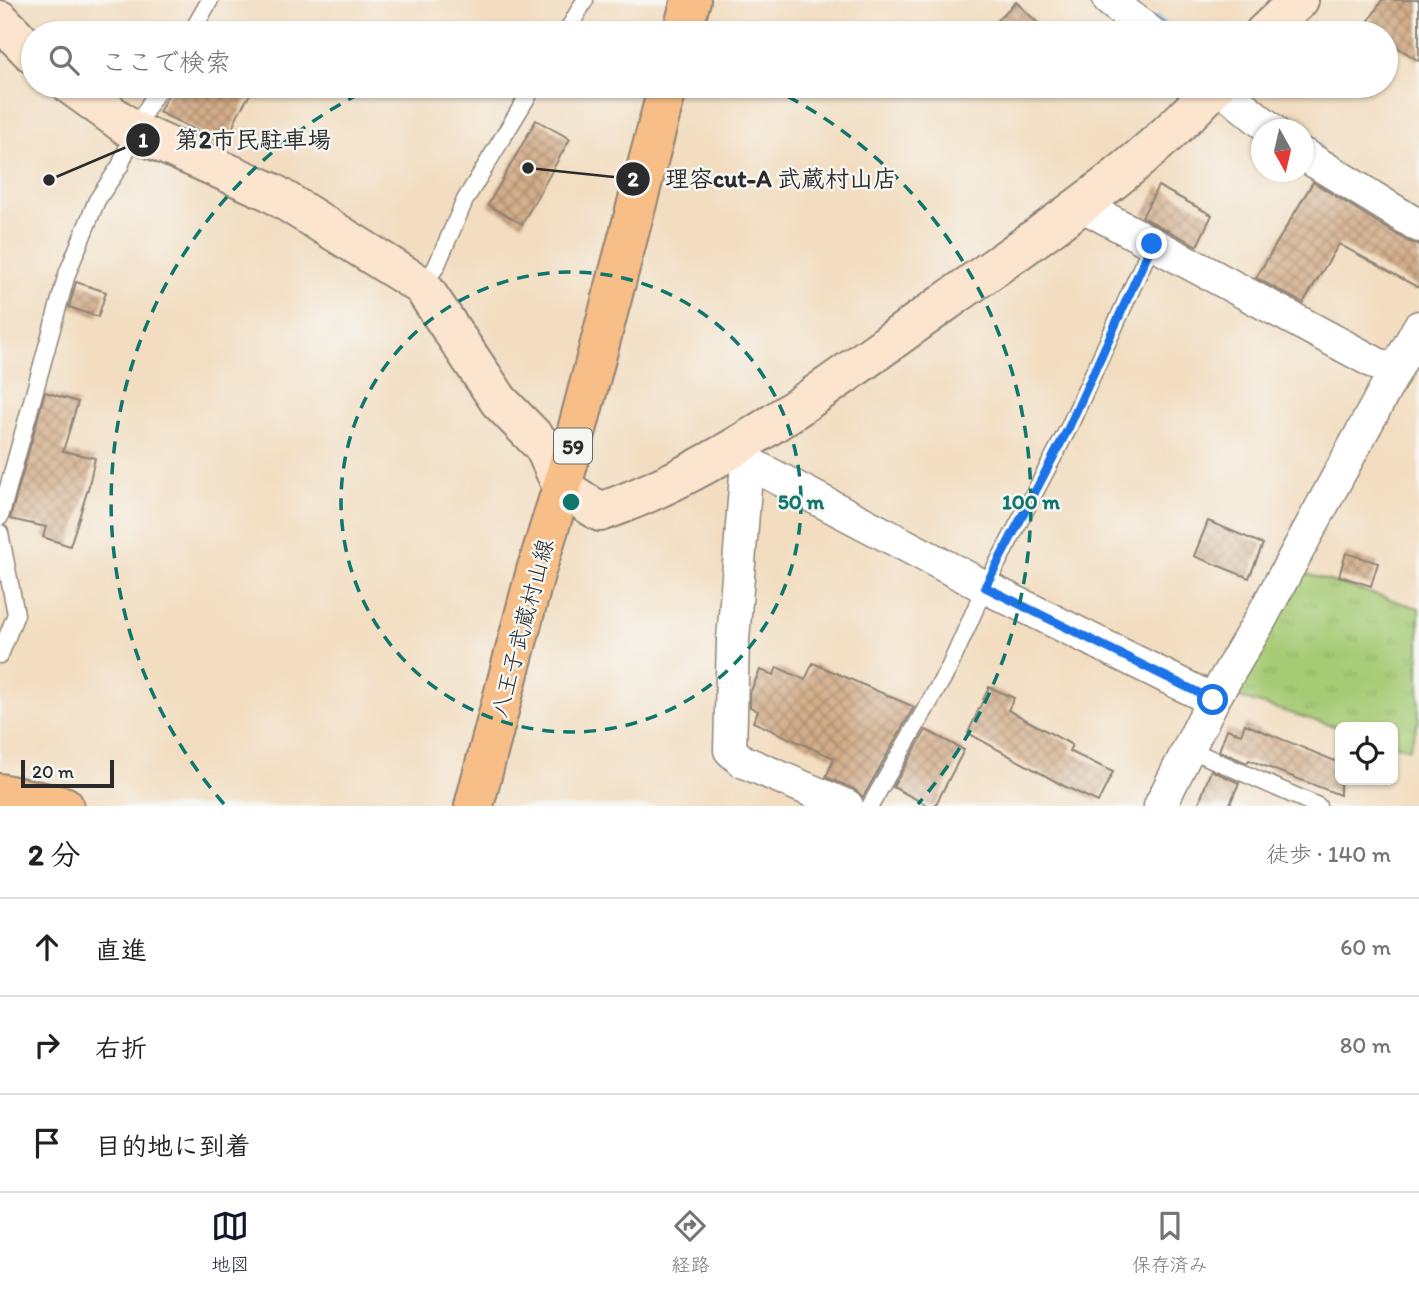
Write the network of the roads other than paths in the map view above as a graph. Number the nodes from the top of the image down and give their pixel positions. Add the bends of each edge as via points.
1 (210, 0) edge
2 (584, 0) edge
3 (691, 0) edge
4 (1109, 0) edge
5 (1299, 0) edge
6 (0, 20) edge
7 (198, 21) edge
8 (572, 21) edge
9 (685, 21) edge
10 (1136, 21) edge
11 (1277, 21) edge
12 (21, 42) edge
13 (89, 98) edge
14 (153, 98) edge
15 (527, 98) edge
16 (665, 98) edge
17 (1204, 98) edge
18 (1231, 98) edge
19 (1258, 119) edge
20 (134, 131) junction
21 (1314, 161) edge
22 (1081, 205) junction
23 (1419, 226) edge
24 (1152, 244) junction
25 (422, 286) junction
26 (1419, 327) edge
27 (1394, 373) junction
28 (743, 454) junction
29 (562, 486) junction
30 (0, 516) edge
31 (0, 533) edge
32 (985, 587) junction
33 (0, 655) edge
34 (1213, 700) junction
35 (1189, 749) junction
36 (0, 793) edge
37 (64, 806) edge
38 (474, 806) edge
39 (847, 806) edge
40 (870, 806) edge
41 (1160, 806) edge
42 (1318, 806) edge

1 - 7 lane
2 - 8 lane
3 - 9 main road
4 - 10 street
5 - 11 street
6 - 12 street
13 - 20 street
14 - 20 lane
15 - 25 lane via 465,200 436,267
16 - 29 main road, 八王子武蔵村山線 / 59
17 - 22 street via 1164,139
18 - 19 street
20 - 25 street via 271,192
20 - 30 lane via 120,166 97,200 67,274
21 - 23 street
22 - 24 street
22 - 28 street
24 - 27 street
24 - 32 lane via 1068,429
25 - 29 street via 499,401 544,447
26 - 27 street
27 - 34 street
28 - 29 street via 600,512
28 - 32 street
28 - 39 street via 730,750 742,761
29 - 38 main road, 八王子武蔵村山線 / 59
31 - 33 lane via 16,614
32 - 34 street
32 - 40 lane via 949,668
34 - 35 street
35 - 41 street
35 - 42 lane
36 - 37 main road

